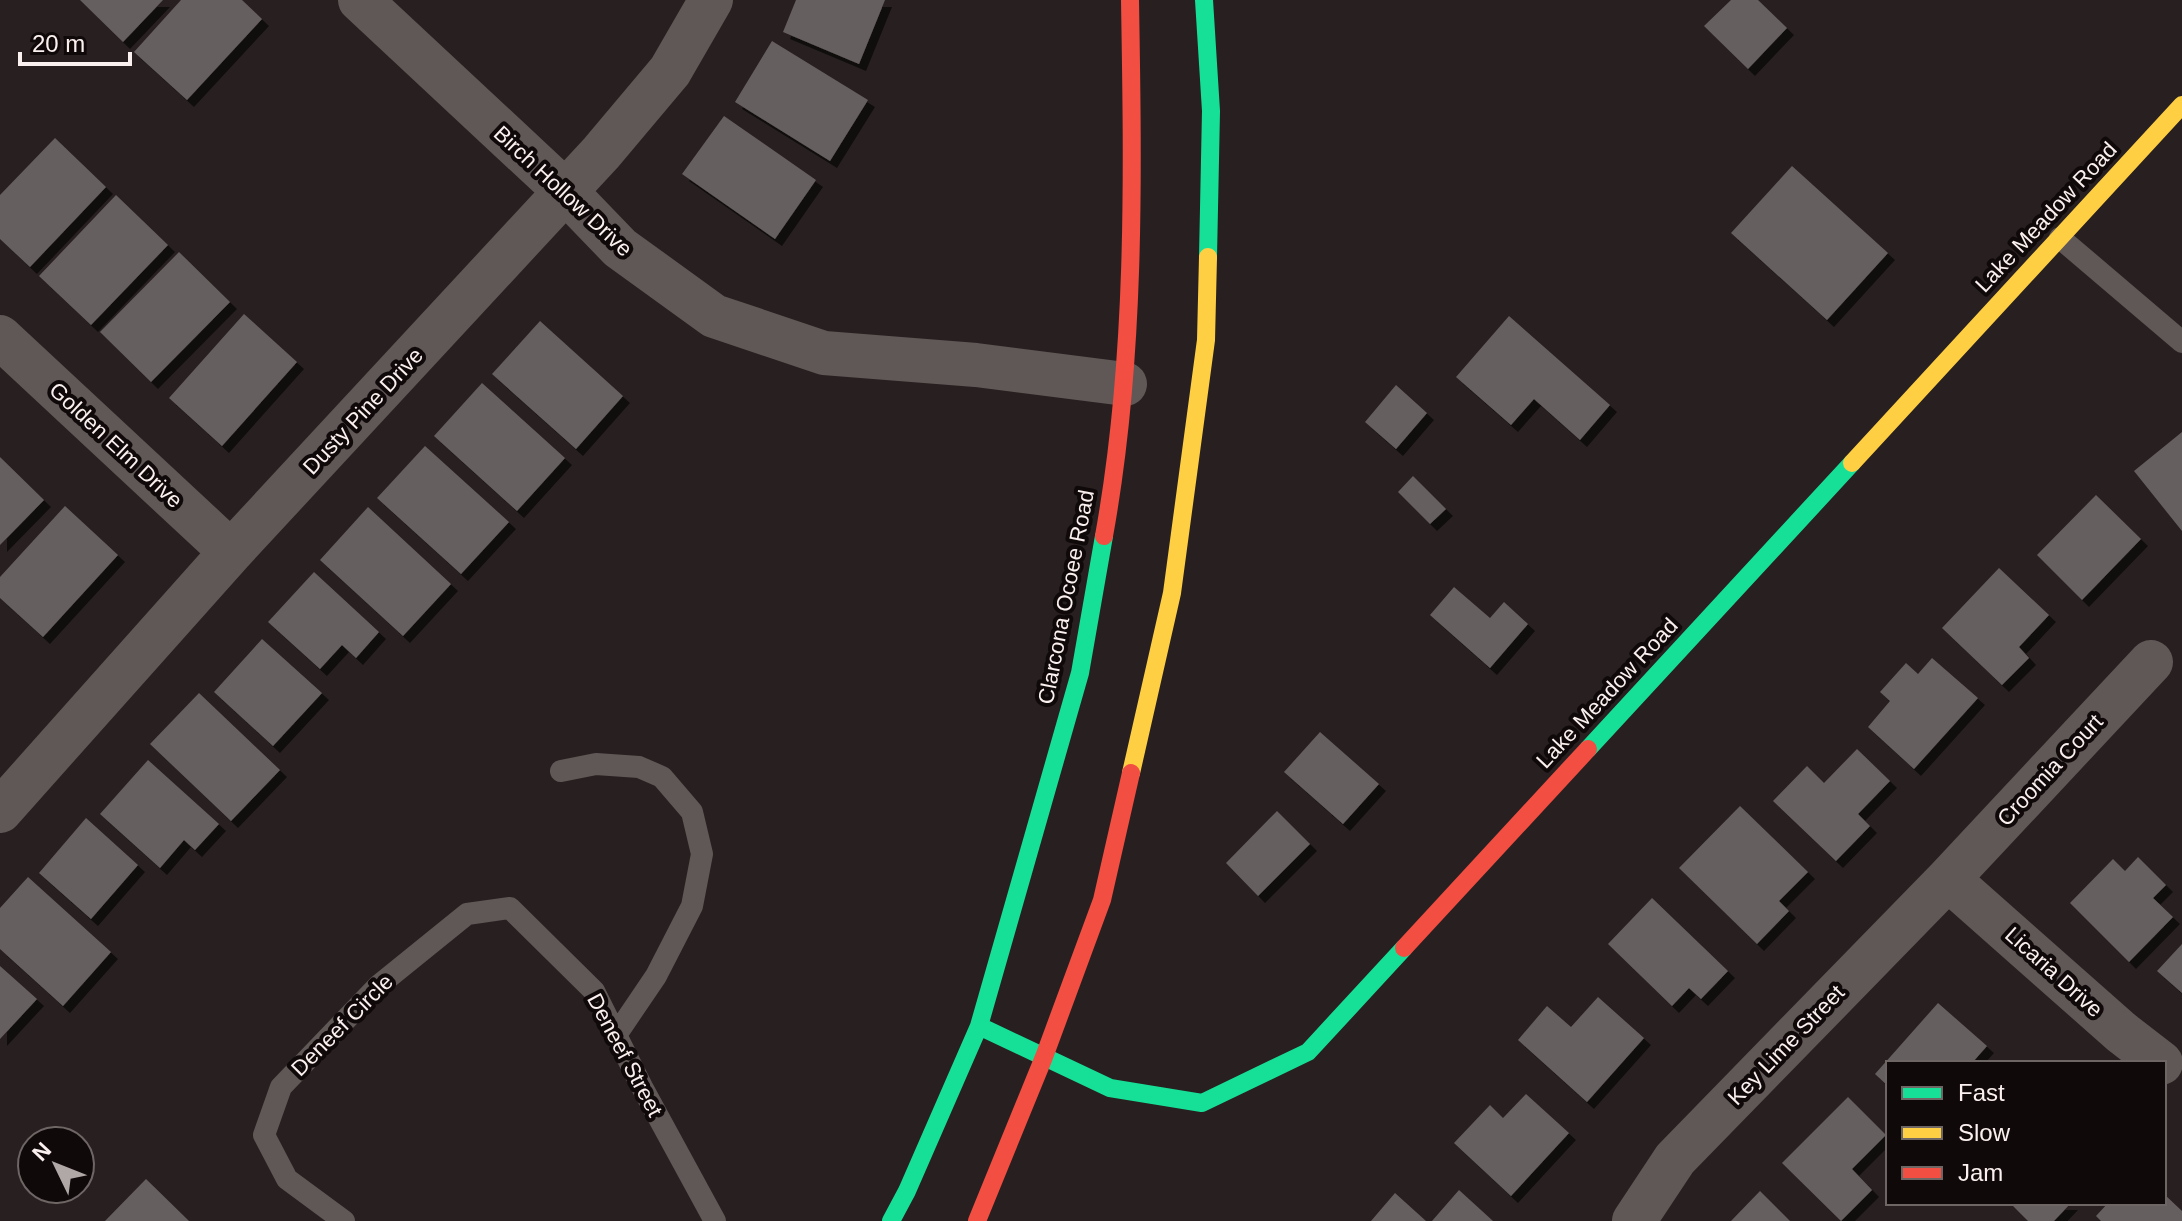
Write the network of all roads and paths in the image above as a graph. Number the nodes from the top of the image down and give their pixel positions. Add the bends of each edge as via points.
1 (360, 0) edge
2 (711, 0) edge
3 (1130, 0) edge
4 (1204, 0) edge
5 (2182, 105) edge
6 (566, 192) junction
7 (2060, 238) junction
8 (0, 337) edge
9 (2182, 342) edge
10 (1125, 384) junction
11 (231, 552) junction
12 (2151, 662) dead end
13 (561, 771) dead end
14 (0, 811) edge
15 (1948, 879) junction
16 (510, 908) joint
17 (979, 1026) junction
18 (616, 1035) junction
19 (1044, 1057) junction
20 (2159, 1061) edge
21 (2166, 1066) edge
22 (2182, 1079) edge
23 (344, 1221) edge
24 (715, 1221) edge
25 (891, 1221) edge
26 (977, 1221) edge
27 (1634, 1221) edge

1 - 6 street, Birch Hollow Drive
2 - 6 street, Dusty Pine Drive via 670,71
3 - 10 street, Clarcona Ocoee Road via 1133,177
4 - 19 street via 1211,111 1206,340 1172,593 1102,900
5 - 7 street, Lake Meadow Road
6 - 10 street, Birch Hollow Drive via 620,248 714,316 824,353
6 - 11 street, Dusty Pine Drive
7 - 9 lane
7 - 19 street, Lake Meadow Road via 1308,1052 1202,1103 1110,1088
8 - 11 street, Golden Elm Drive
10 - 17 street, Clarcona Ocoee Road via 1080,673
11 - 14 street, Dusty Pine Drive
12 - 15 street, Croomia Court
13 - 18 lane via 596,764 639,767 662,777 692,812 702,854 692,906 656,976
15 - 20 street, Licaria Drive
15 - 27 street, Key Lime Street via 1675,1159
16 - 18 lane, Deneef Street via 594,991
16 - 23 lane, Deneef Circle via 467,914 378,986 281,1087 264,1135 287,1179
17 - 19 street, Lake Meadow Road
17 - 25 street, Clarcona Ocoee Road
18 - 24 lane, Deneef Street
19 - 26 street
21 - 22 street, Licaria Drive

